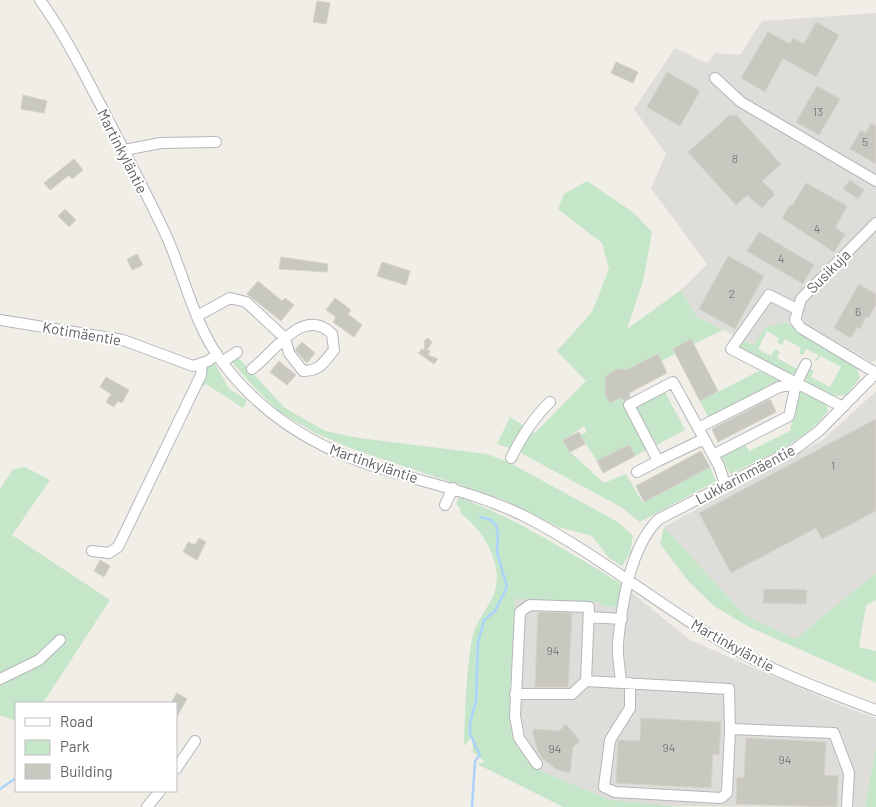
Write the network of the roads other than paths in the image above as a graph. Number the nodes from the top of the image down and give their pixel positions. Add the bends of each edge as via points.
1 (40, 0) edge
2 (715, 78) dead end
3 (216, 142) dead end
4 (124, 150) junction
5 (876, 181) edge
6 (876, 223) edge
7 (797, 309) junction
8 (197, 316) junction
9 (0, 320) edge
10 (285, 338) junction
11 (237, 352) dead end
12 (220, 358) junction
13 (202, 363) junction
14 (806, 364) dead end
15 (252, 369) dead end
16 (876, 373) edge
17 (796, 384) junction
18 (550, 402) dead end
19 (843, 407) junction
20 (698, 428) junction
21 (704, 439) junction
22 (713, 455) junction
23 (511, 458) dead end
24 (658, 461) junction
25 (637, 472) dead end
26 (725, 484) junction
27 (453, 488) junction
28 (445, 505) dead end
29 (92, 551) dead end
30 (628, 581) junction
31 (589, 617) junction
32 (622, 619) junction
33 (60, 640) dead end
34 (0, 679) edge
35 (586, 681) junction
36 (626, 682) junction
37 (515, 694) junction
38 (876, 710) edge
39 (730, 729) junction
40 (194, 740) dead end
41 (537, 764) dead end
42 (178, 766) edge
43 (159, 792) edge
44 (147, 807) edge
45 (847, 807) edge

1 - 4 street, Martinkyläntie via 65,38
2 - 5 street via 742,102
3 - 4 street via 161,143
4 - 8 street, Martinkyläntie via 166,237
6 - 7 street, Susikuja via 800,299
7 - 16 street, Susikuja via 795,320 802,328
7 - 17 street via 769,295 731,349
8 - 10 street via 230,298 246,302
8 - 12 street, Martinkyläntie
9 - 13 street, Kotimäentie via 99,334 124,340 185,364
10 - 10 street via 302,326 317,325 332,334 334,350 318,369 303,371 289,353
10 - 15 street
11 - 12 street
12 - 13 street
12 - 27 street, Martinkyläntie via 239,383 269,411 312,440 354,459
13 - 29 street via 201,375 118,547 109,553
14 - 17 street
16 - 19 street, Lukkarinmäentie
17 - 19 street
17 - 20 street via 779,387
17 - 22 street via 788,416
18 - 23 street via 522,437
19 - 26 street, Lukkarinmäentie via 819,431 795,448
20 - 21 street
20 - 24 street via 674,382 629,405
21 - 22 street
21 - 24 street
22 - 26 street
24 - 25 street
26 - 30 street, Lukkarinmäentie via 659,519 649,528
27 - 28 street
27 - 30 street, Martinkyläntie via 528,518
30 - 32 street, Lukkarinmäentie
30 - 38 street, Martinkyläntie via 715,638 768,667
31 - 32 street
31 - 35 street
31 - 37 street via 589,607 530,605 520,612
32 - 36 street, Lukkarinmäentie via 618,644
33 - 34 street via 40,660
35 - 36 street
35 - 37 street via 572,694
36 - 39 street via 730,689
36 - 39 street, Lukkarinmäentie via 630,708 610,740 604,787 615,792 721,798 727,794
37 - 41 street via 519,738
39 - 45 street via 834,733 849,773
40 - 42 street
43 - 44 street

